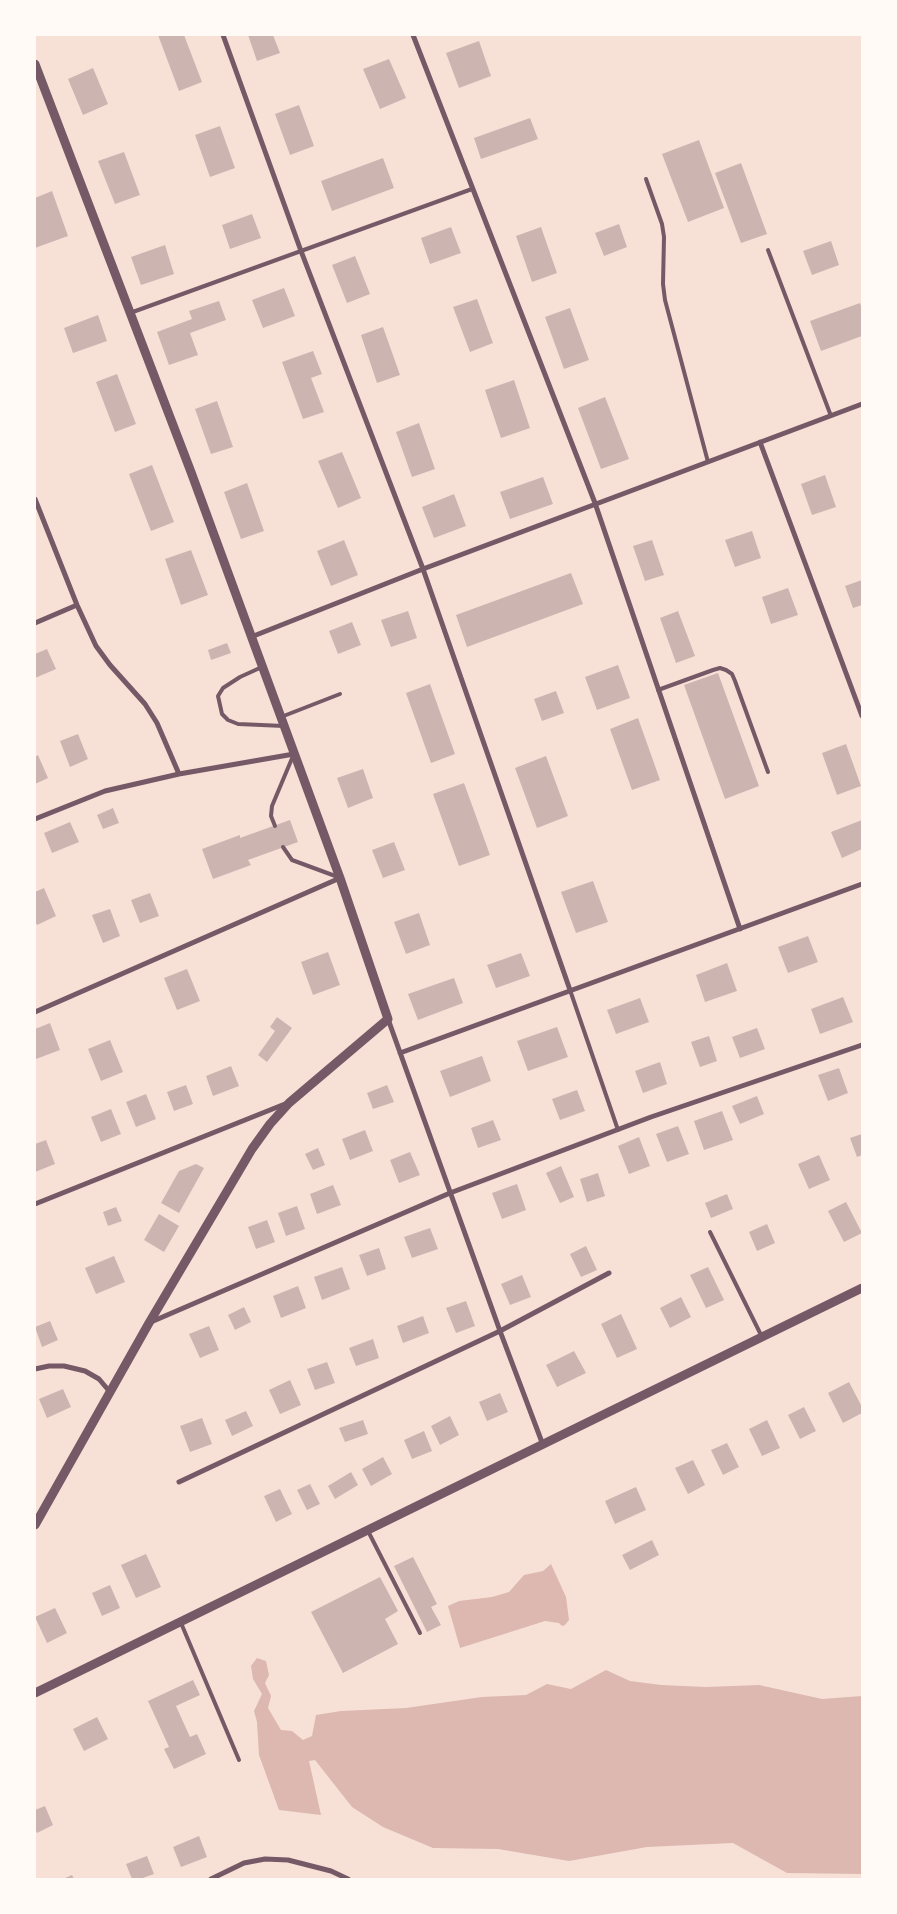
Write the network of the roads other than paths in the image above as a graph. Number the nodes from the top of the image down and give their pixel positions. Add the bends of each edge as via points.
1 (223, 35) edge
2 (414, 35) edge
3 (35, 64) edge
4 (646, 179) dead end
5 (472, 189) junction
6 (301, 250) junction
7 (768, 250) dead end
8 (130, 313) junction
9 (862, 404) edge
10 (831, 416) junction
11 (760, 442) junction
12 (708, 462) junction
13 (35, 499) edge
14 (595, 503) junction
15 (423, 569) junction
16 (77, 605) junction
17 (35, 623) edge
18 (251, 637) junction
19 (262, 666) junction
20 (658, 690) junction
21 (340, 694) dead end
22 (862, 716) edge
23 (283, 722) junction
24 (294, 754) junction
25 (768, 772) dead end
26 (179, 774) junction
27 (35, 819) edge
28 (275, 826) dead end
29 (283, 847) dead end
30 (340, 878) junction
31 (862, 884) edge
32 (740, 929) junction
33 (570, 990) junction
34 (35, 1012) edge
35 (388, 1019) junction
36 (862, 1045) edge
37 (400, 1053) junction
38 (289, 1103) junction
39 (618, 1130) junction
40 (450, 1193) junction
41 (35, 1204) edge
42 (710, 1232) dead end
43 (609, 1273) dead end
44 (862, 1288) edge
45 (148, 1323) junction
46 (500, 1331) junction
47 (762, 1337) junction
48 (35, 1369) edge
49 (111, 1392) junction
50 (543, 1444) junction
51 (179, 1482) dead end
52 (35, 1525) edge
53 (368, 1531) junction
54 (181, 1623) junction
55 (420, 1633) dead end
56 (35, 1693) edge
57 (239, 1760) dead end
58 (211, 1879) edge
59 (348, 1879) edge

1 - 6 street
2 - 5 street
3 - 8 street
4 - 12 lane via 662,224 665,300
5 - 6 lane
5 - 14 street
6 - 8 lane
6 - 15 street
7 - 10 lane
8 - 18 street
9 - 10 street
10 - 11 street
11 - 12 street
11 - 22 street
12 - 14 street
13 - 16 street
14 - 15 street
14 - 20 street
15 - 18 street
15 - 33 street
16 - 17 street
16 - 26 street via 96,646 157,723
18 - 19 street
19 - 23 street
19 - 23 lane via 222,688 218,696 222,714 238,724
20 - 25 lane via 720,668 732,674
20 - 32 street
21 - 23 lane
23 - 24 street
24 - 26 street
24 - 28 lane via 272,806
24 - 30 street
26 - 27 street via 105,791
29 - 30 lane via 292,860
30 - 34 street
30 - 35 street
31 - 32 street
32 - 33 street
33 - 37 street
33 - 39 lane
35 - 37 street
35 - 38 street
36 - 39 street
37 - 40 street
38 - 41 street
38 - 45 street via 252,1149
39 - 40 street
40 - 45 street
40 - 46 street
42 - 47 lane
43 - 46 street
44 - 47 street
45 - 49 street
46 - 50 street
46 - 51 street
47 - 50 street
48 - 49 street via 64,1366 85,1371 99,1379
49 - 52 street
50 - 53 street
53 - 54 street
53 - 55 lane
54 - 56 street
54 - 57 lane
58 - 59 street via 244,1863 265,1859 288,1860

